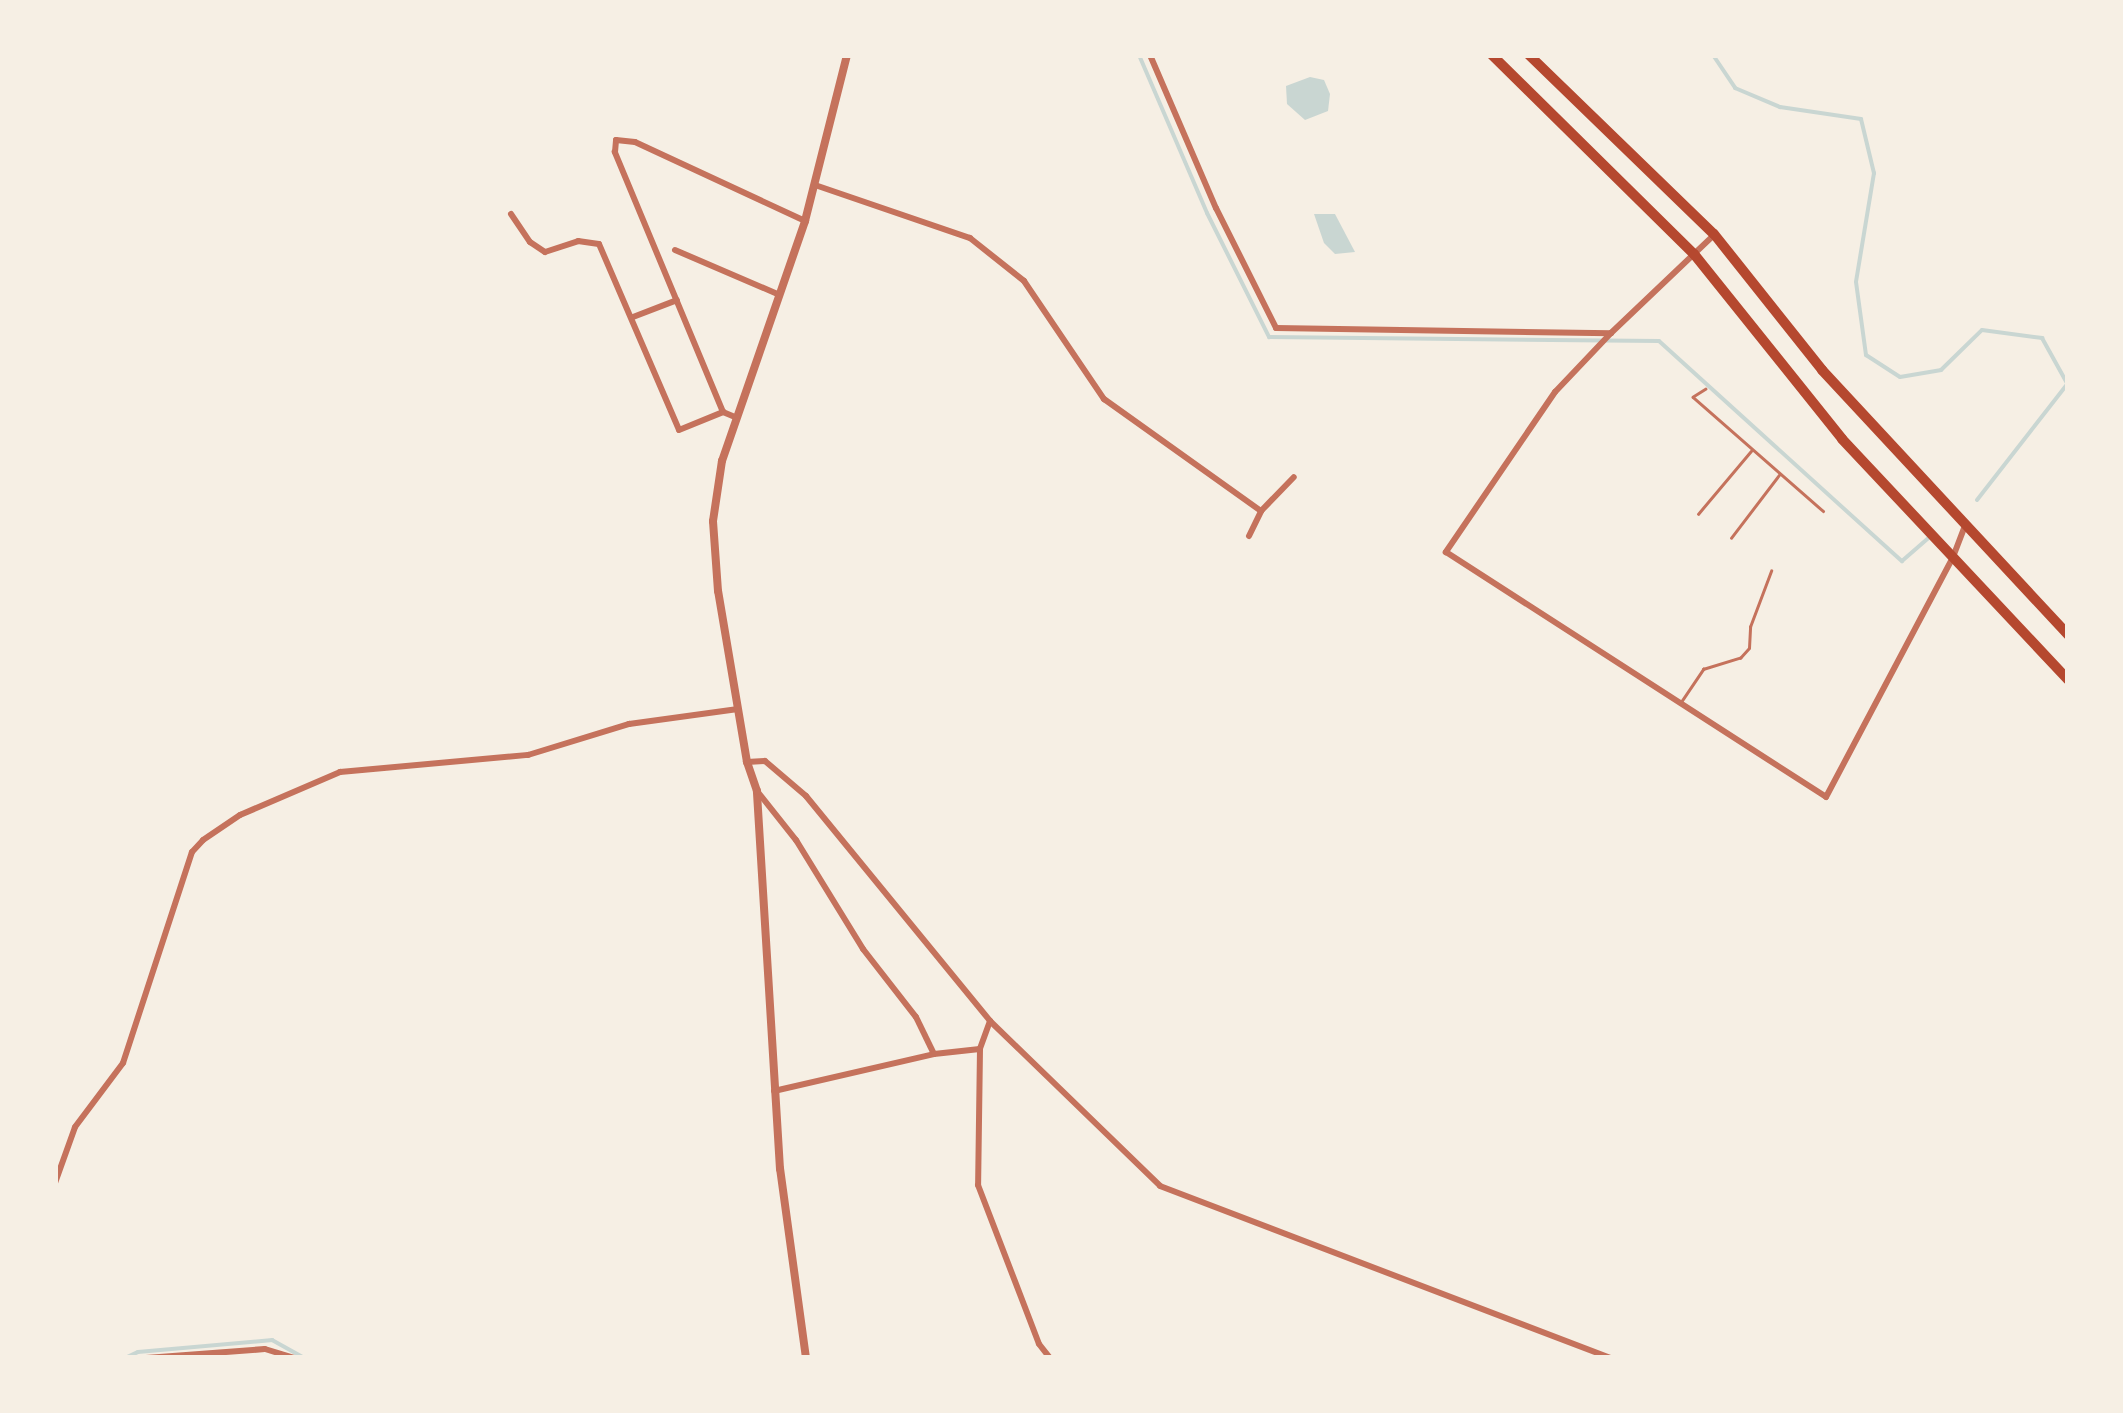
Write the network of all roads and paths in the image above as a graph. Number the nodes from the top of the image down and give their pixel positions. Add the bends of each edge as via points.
1 (847, 55) edge
2 (1150, 55) edge
3 (1492, 55) edge
4 (1529, 55) edge
5 (815, 186) junction
6 (512, 214) dead end
7 (806, 221) junction
8 (1714, 234) junction
9 (675, 250) dead end
10 (1694, 254) junction
11 (781, 296) junction
12 (677, 300) junction
13 (634, 317) junction
14 (1606, 338) junction
15 (1706, 389) dead end
16 (723, 412) junction
17 (735, 417) junction
18 (1752, 450) junction
19 (1780, 474) junction
20 (1294, 477) dead end
21 (1261, 512) junction
22 (1823, 512) dead end
23 (1698, 514) dead end
24 (1966, 525) junction
25 (1249, 536) dead end
26 (1731, 538) dead end
27 (1953, 557) junction
28 (1770, 571) dead end
29 (2068, 636) edge
30 (2068, 680) edge
31 (1680, 704) junction
32 (738, 709) junction
33 (747, 762) junction
34 (757, 791) junction
35 (990, 1021) junction
36 (980, 1048) junction
37 (934, 1054) junction
38 (774, 1091) junction
39 (55, 1183) edge
40 (146, 1358) edge
41 (295, 1358) edge
42 (806, 1358) edge
43 (1050, 1358) edge
44 (1611, 1358) edge

1 - 5 street
2 - 14 street via 1276,328
3 - 10 main road
4 - 8 main road
5 - 7 street
5 - 21 street via 970,238 1024,280 1104,398
6 - 13 street via 544,252 590,239 599,244
7 - 11 street
7 - 12 street via 635,142 616,140
8 - 10 street
8 - 24 main road via 1822,370
9 - 11 street
10 - 14 street
10 - 27 main road via 1842,439
11 - 17 street
12 - 13 street
12 - 16 street
13 - 16 street via 679,430
14 - 31 street via 1555,392 1446,552
15 - 18 lane via 1693,397
16 - 17 street
17 - 32 street via 714,492 713,521
18 - 19 lane
18 - 23 lane
19 - 22 lane
19 - 26 lane
20 - 21 street
21 - 25 street
24 - 27 street
24 - 29 main road
27 - 30 main road
27 - 31 street via 1826,797
28 - 31 lane via 1750,627 1750,648 1740,658 1703,669
32 - 33 street
32 - 39 street via 629,724 528,755 340,772 240,815 203,840 192,852 123,1063 75,1127
33 - 34 street
33 - 35 street via 765,761 806,796
34 - 37 street via 916,1017
34 - 38 street
35 - 36 street
35 - 44 street via 1160,1186
36 - 37 street
36 - 43 street via 978,1186
37 - 38 street
38 - 42 street
40 - 41 street via 265,1349

